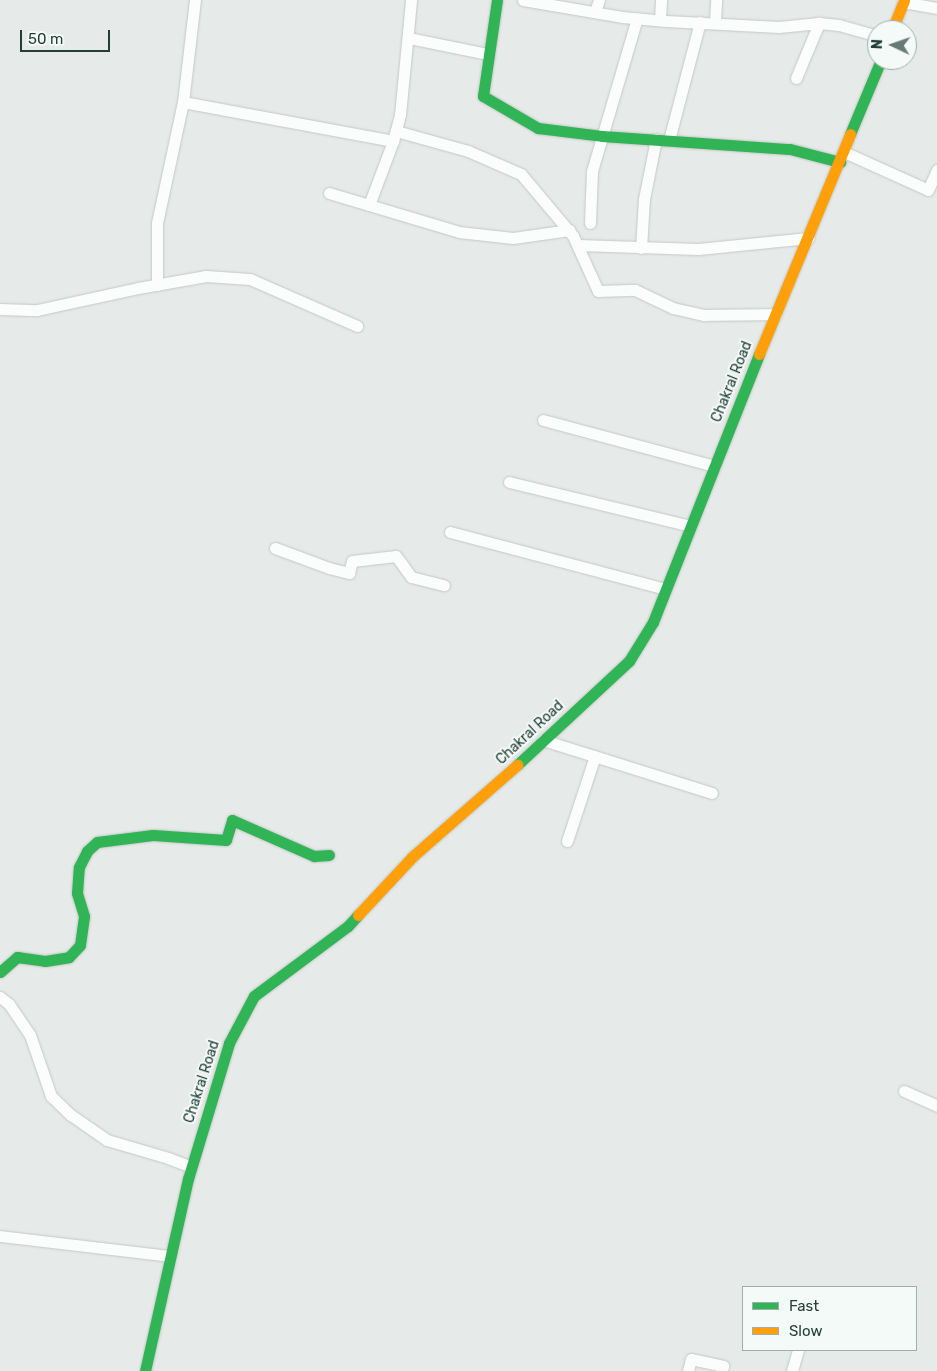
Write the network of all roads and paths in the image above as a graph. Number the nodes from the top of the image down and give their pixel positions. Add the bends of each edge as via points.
1 (195, 0) edge
2 (411, 0) edge
3 (496, 0) edge
4 (523, 0) edge
5 (599, 0) edge
6 (662, 0) edge
7 (716, 0) edge
8 (904, 1) edge
9 (541, 2) edge
10 (937, 8) edge
11 (595, 12) junction
12 (637, 18) junction
13 (660, 20) junction
14 (896, 20) edge
15 (700, 22) junction
16 (715, 22) junction
17 (819, 23) junction
18 (867, 33) edge
19 (409, 38) junction
20 (487, 54) junction
21 (876, 70) edge
22 (796, 78) dead end
23 (183, 102) junction
24 (395, 136) junction
25 (602, 136) junction
26 (656, 140) junction
27 (669, 140) junction
28 (842, 157) junction
29 (937, 170) edge
30 (329, 193) dead end
31 (369, 205) junction
32 (590, 223) dead end
33 (569, 230) junction
34 (808, 238) junction
35 (578, 245) junction
36 (641, 248) junction
37 (157, 285) junction
38 (0, 309) edge
39 (776, 314) junction
40 (357, 326) dead end
41 (543, 420) dead end
42 (715, 466) junction
43 (509, 482) dead end
44 (691, 526) junction
45 (450, 532) dead end
46 (275, 548) dead end
47 (444, 585) dead end
48 (666, 589) junction
49 (543, 740) junction
50 (595, 756) junction
51 (712, 793) dead end
52 (567, 841) dead end
53 (329, 855) dead end
54 (0, 972) edge
55 (3, 1002) edge
56 (904, 1091) dead end
57 (937, 1106) edge
58 (192, 1167) junction
59 (0, 1236) edge
60 (170, 1256) junction
61 (798, 1351) edge
62 (145, 1371) edge
63 (688, 1371) edge
64 (721, 1371) edge
65 (792, 1371) edge

1 - 23 street
2 - 19 street
3 - 20 street
4 - 9 street
5 - 11 street
6 - 13 street
7 - 16 street
8 - 10 street
8 - 14 street
9 - 11 street
11 - 12 street
12 - 13 street
12 - 25 street
13 - 15 street
15 - 16 street
15 - 27 street
16 - 17 street via 779,27
17 - 18 street via 839,24
17 - 22 street
19 - 20 street
19 - 24 street
20 - 25 street via 484,96 538,128
21 - 28 street, Chakral Road
23 - 24 street
23 - 37 street via 157,224
24 - 31 street
24 - 33 street via 468,151 520,174
25 - 26 street
25 - 32 street via 592,171
26 - 27 street
26 - 36 street via 644,199
27 - 28 street via 790,148
28 - 29 street via 928,190
28 - 34 street, Chakral Road
30 - 31 street
31 - 33 street via 459,232 513,238
33 - 35 street
34 - 36 street via 698,249
34 - 39 street, Chakral Road
35 - 36 street
35 - 39 street via 598,291 635,290 673,308 704,315
37 - 38 street via 37,310
37 - 40 street via 206,276 250,279
39 - 42 street, Chakral Road
41 - 42 street
42 - 44 street, Chakral Road
43 - 44 street
44 - 48 street, Chakral Road
45 - 48 street
46 - 47 street via 349,573 352,561 396,556 412,577
48 - 49 street, Chakral Road via 653,622 629,662
49 - 50 street
49 - 58 street, Chakral Road via 412,857 348,926 254,996 229,1044
50 - 51 street
50 - 52 street
53 - 54 street via 314,856 232,820 226,840 153,835 97,842 87,851 79,868 77,893 84,916 80,945 69,958 44,961 17,957
55 - 58 street via 30,1035 51,1096 71,1115 107,1140
56 - 57 street
58 - 60 street, Chakral Road
59 - 60 street
60 - 62 street, Chakral Road
61 - 65 street
63 - 64 street via 691,1359 723,1366

